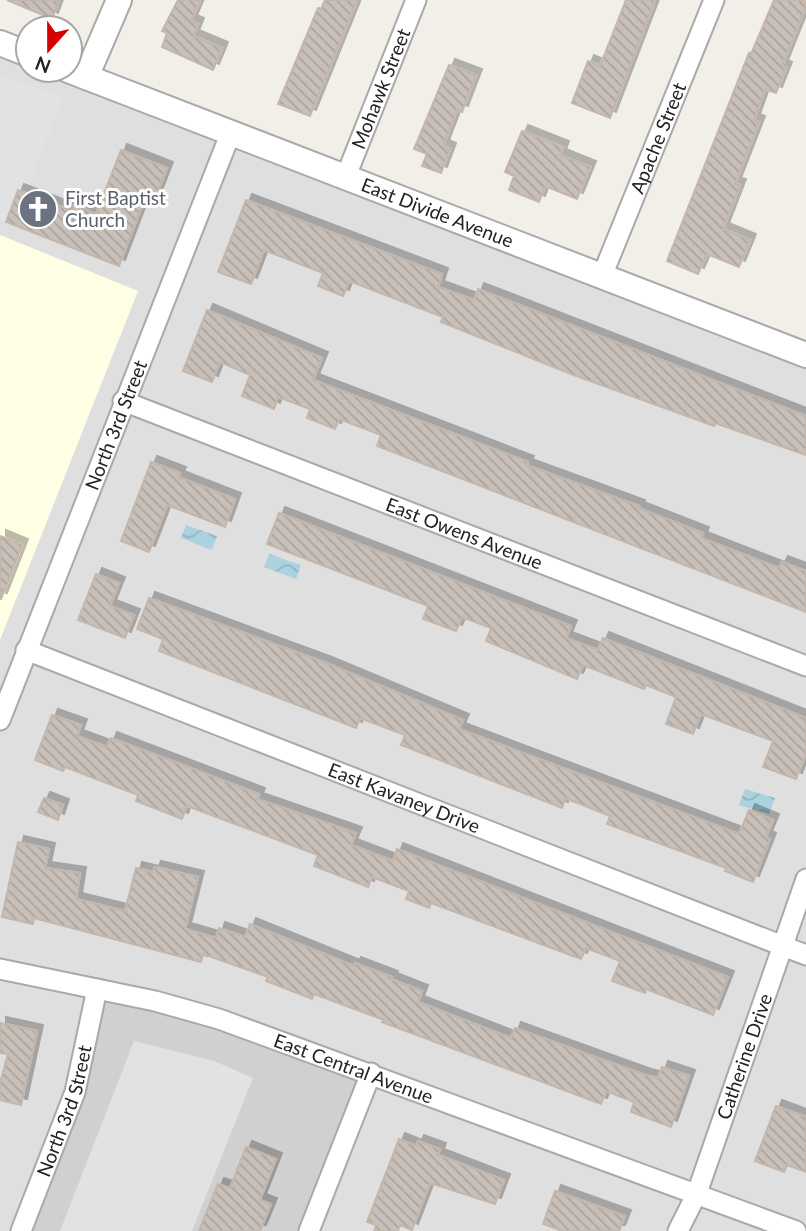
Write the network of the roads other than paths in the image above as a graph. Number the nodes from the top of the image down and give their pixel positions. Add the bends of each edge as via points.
1 (119, 0) edge
2 (416, 0) edge
3 (714, 0) edge
4 (84, 62) edge
5 (84, 77) edge
6 (231, 132) junction
7 (346, 176) junction
8 (602, 276) junction
9 (806, 355) edge
10 (123, 401) junction
11 (26, 650) junction
12 (806, 666) edge
13 (0, 720) edge
14 (806, 879) edge
15 (783, 947) junction
16 (806, 956) edge
17 (0, 969) edge
18 (97, 989) junction
19 (371, 1073) junction
20 (698, 1193) junction
21 (21, 1231) edge
22 (309, 1231) edge
23 (678, 1231) edge
24 (796, 1231) edge

1 - 4 street
2 - 7 street, Mohawk Street
3 - 8 street, Apache Street
5 - 6 street, East Divide Avenue
6 - 7 street, East Divide Avenue
6 - 10 street, North 3rd Street
7 - 8 street, East Divide Avenue
8 - 9 street, East Divide Avenue
10 - 11 street, North 3rd Street
10 - 12 street, East Owens Avenue
11 - 13 street, North 3rd Street
11 - 15 street, East Kavaney Drive
14 - 15 street, Catherine Drive
15 - 16 street, East Kavaney Drive
15 - 20 street, Catherine Drive
17 - 18 street, East Central Avenue
18 - 19 street, East Central Avenue via 196,1011
18 - 21 street, North 3rd Street via 75,1092
19 - 20 street, East Central Avenue
19 - 22 street
20 - 23 street, Catherine Drive
20 - 24 street, East Central Avenue

